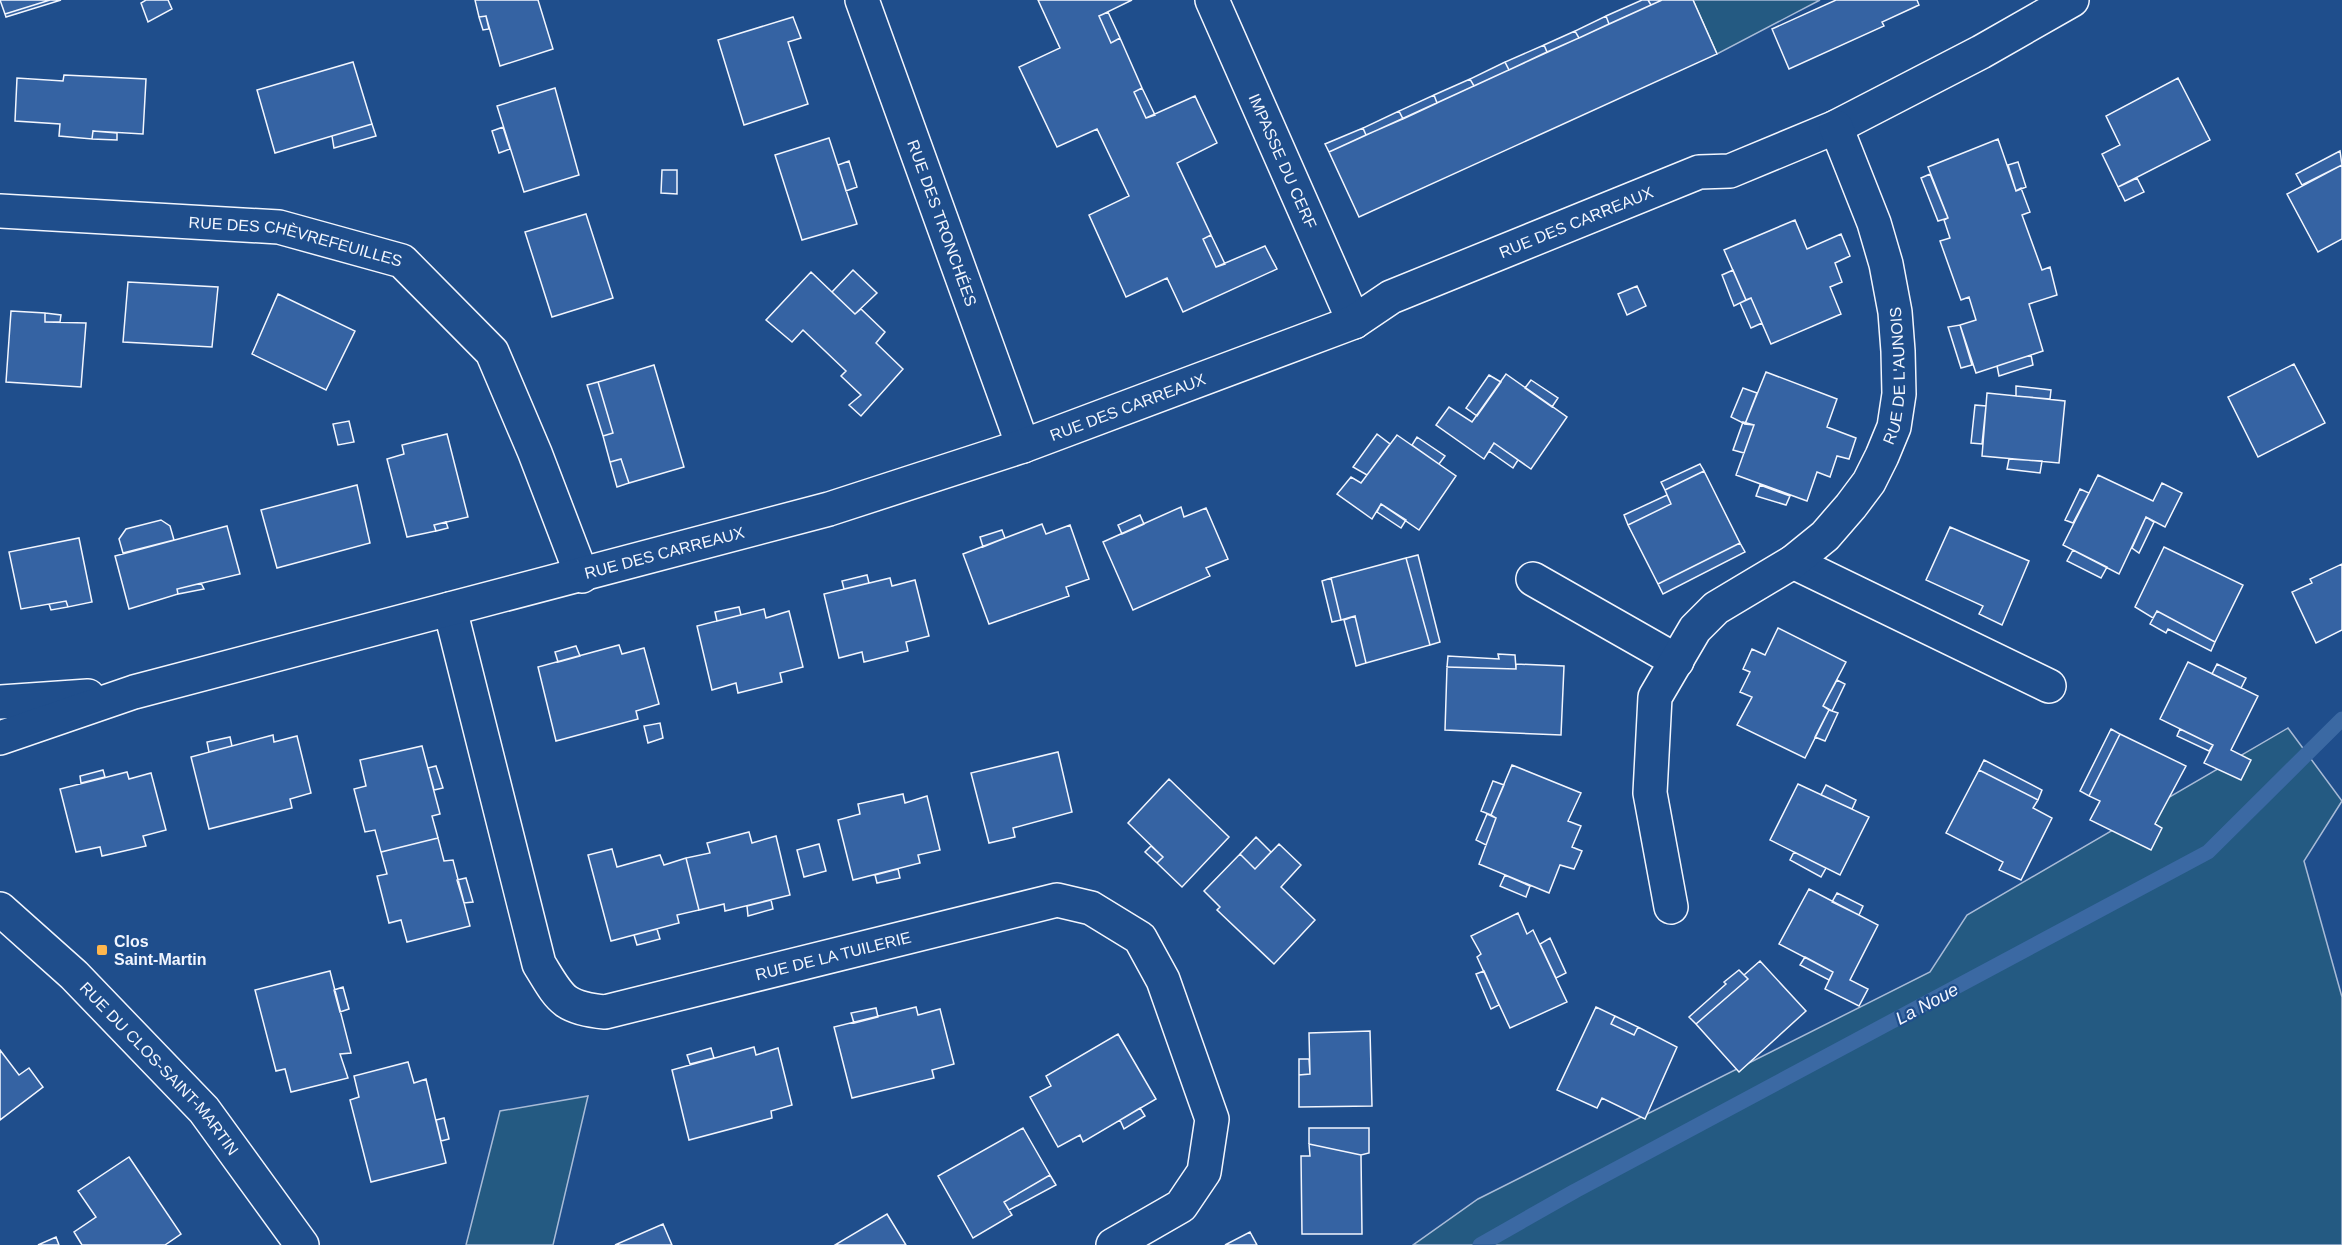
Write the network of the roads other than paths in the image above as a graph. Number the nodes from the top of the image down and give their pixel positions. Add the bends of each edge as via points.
1 (862, 0) edge
2 (1212, 0) edge
3 (2072, 0) edge
4 (1836, 127) junction
5 (0, 211) edge
6 (1354, 322) junction
7 (1023, 446) junction
8 (1793, 562) junction
9 (582, 576) junction
10 (1533, 579) dead end
11 (450, 609) junction
12 (1677, 660) junction
13 (2049, 686) dead end
14 (135, 692) junction
15 (0, 702) edge
16 (0, 738) edge
17 (1671, 907) dead end
18 (0, 909) edge
19 (302, 1245) edge
20 (1113, 1245) edge

1 - 7 street, RUE DES TRONCHÉES
2 - 6 street, IMPASSE DU CERF
3 - 4 street, RUE DES CARREAUX
4 - 6 street, RUE DES CARREAUX via 1730,171 1699,172 1391,297
4 - 8 street, RUE DE L'AUNOIS via 1886,264 1895,312 1899,394 1894,427 1869,482 1825,536
5 - 9 street, RUE DES CHÈVREFEUILLES via 279,227 402,261 492,352
6 - 7 street, RUE DES CARREAUX
7 - 9 street, RUE DES CARREAUX via 829,509
8 - 12 street, RUE DE L'AUNOIS via 1716,608 1695,629
8 - 13 street
9 - 11 street, RUE DES CARREAUX
10 - 12 street
11 - 14 street, RUE DES CARREAUX
11 - 20 street, RUE DE LA TUILERIE via 539,964 559,997 581,1010 605,1012 1057,900 1091,909 1140,938 1163,980 1212,1119 1204,1172 1180,1206
12 - 17 street, RUE DE L'AUNOIS via 1655,697 1650,793
14 - 15 street, RUE DES CARREAUX
14 - 16 street, RUE DES CARREAUX
18 - 19 street, RUE DU CLOS-SAINT-MARTIN via 74,975 204,1110

